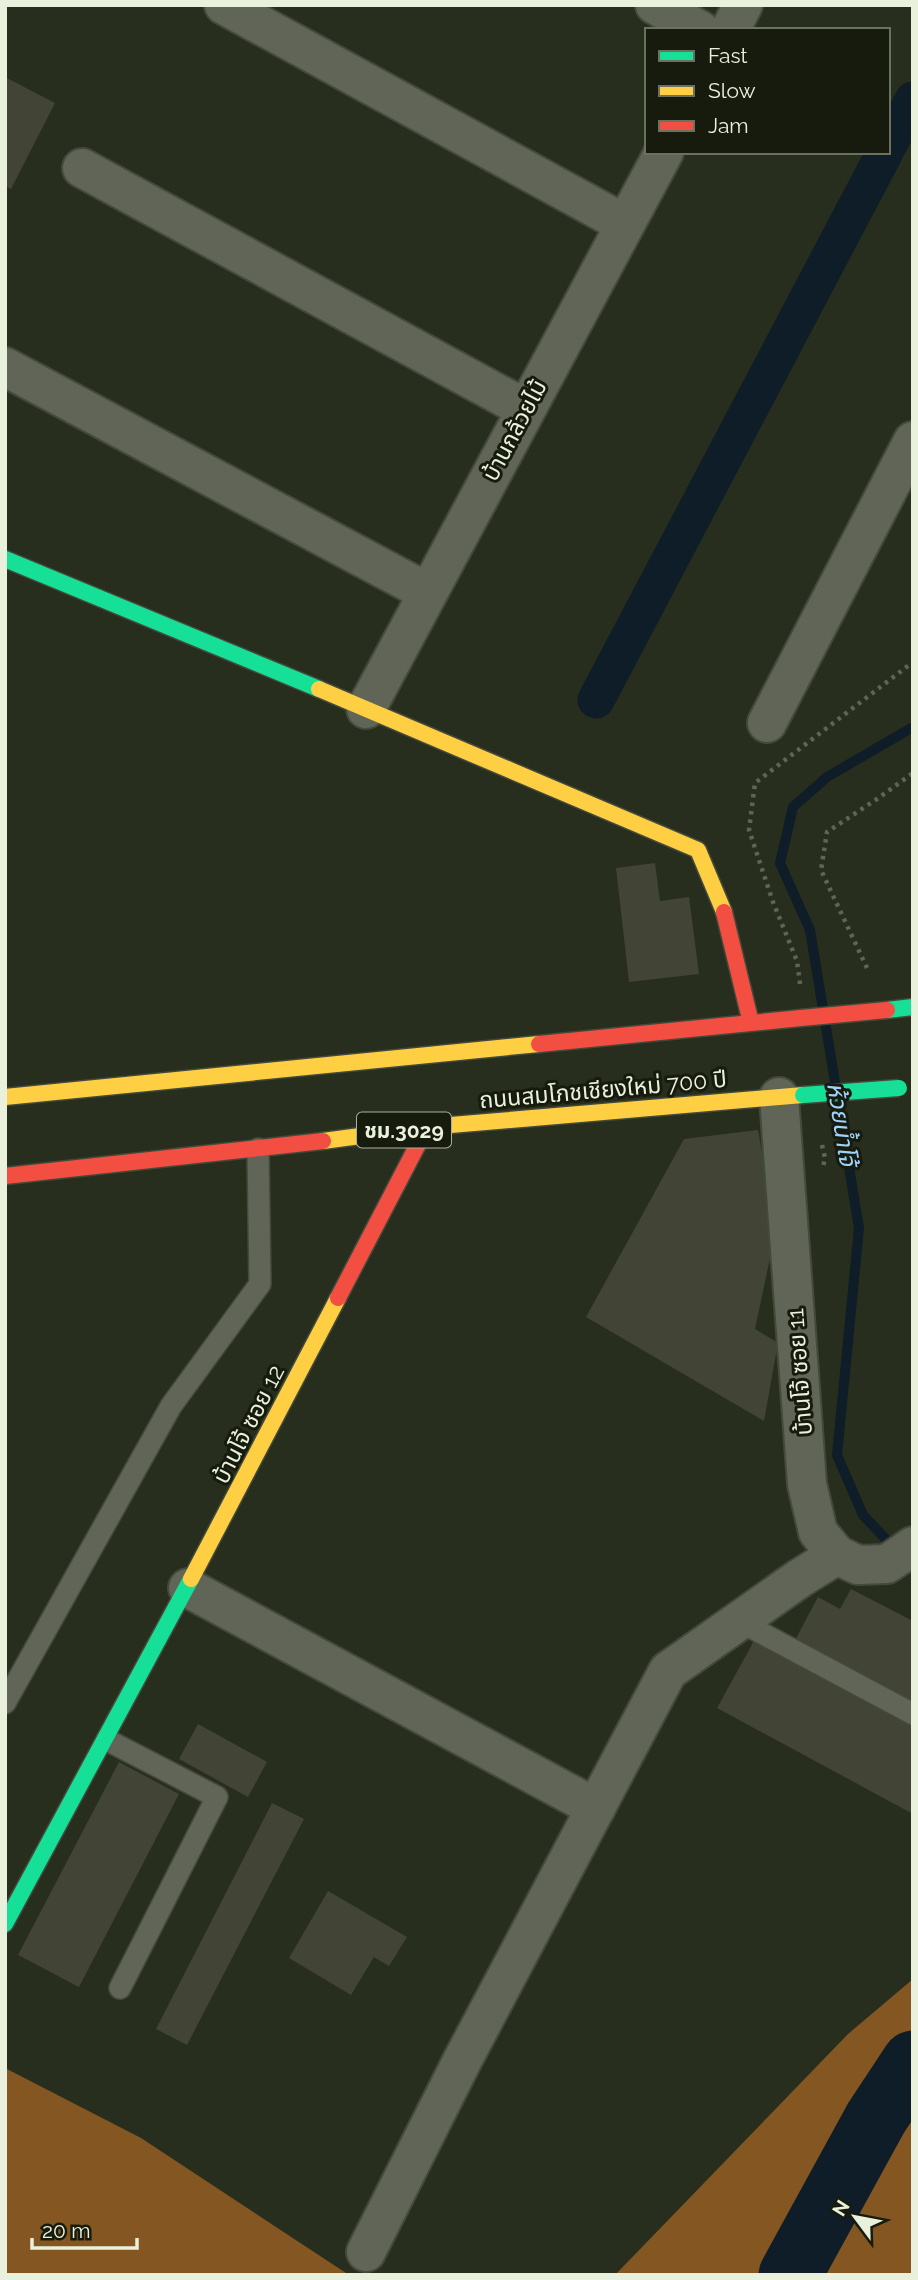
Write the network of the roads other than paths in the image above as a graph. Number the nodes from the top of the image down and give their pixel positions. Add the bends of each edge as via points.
1 (224, 5) edge
2 (654, 5) edge
3 (743, 5) edge
4 (696, 28) edge
5 (731, 28) edge
6 (663, 154) edge
7 (82, 168) dead end
8 (625, 224) junction
9 (5, 367) edge
10 (526, 409) junction
11 (913, 441) edge
12 (5, 559) edge
13 (427, 592) junction
14 (366, 709) junction
15 (766, 723) dead end
16 (913, 1007) edge
17 (751, 1023) junction
18 (906, 1087) edge
19 (791, 1096) junction
20 (5, 1097) edge
21 (427, 1127) junction
22 (258, 1149) junction
23 (5, 1175) edge
24 (837, 1555) junction
25 (900, 1555) edge
26 (188, 1588) junction
27 (739, 1621) junction
28 (5, 1703) edge
29 (913, 1714) edge
30 (107, 1740) junction
31 (596, 1808) junction
32 (5, 1924) edge
33 (120, 1987) dead end
34 (366, 2252) dead end

1 - 8 street
2 - 4 street
3 - 5 street
6 - 8 street, บ้านกล้วยไม้
7 - 10 street
8 - 10 street, บ้านกล้วยไม้
9 - 13 street
10 - 13 street, บ้านกล้วยไม้
11 - 15 street
12 - 14 street
13 - 14 street, บ้านกล้วยไม้
14 - 17 street via 698,850 723,908
16 - 17 street, bridge
17 - 20 street
18 - 19 street, ถนนสมโภชเชียงใหม่ 700 ปี / ชม.3029, bridge
19 - 21 street, ถนนสมโภชเชียงใหม่ 700 ปี / ชม.3029
19 - 24 street, บ้านโจ้ ซอย 11 via 807,1484 818,1532
21 - 22 street, ถนนสมโภชเชียงใหม่ 700 ปี / ชม.3029
21 - 26 street, บ้านโจ้ ซอย 12
22 - 23 street, ถนนสมโภชเชียงใหม่ 700 ปี / ชม.3029
22 - 28 lane via 260,1284 171,1406
24 - 25 street via 858,1565
24 - 27 street
26 - 30 street, บ้านโจ้ ซอย 12
26 - 31 street
27 - 29 lane
27 - 31 street via 668,1671
30 - 32 street, บ้านโจ้ ซอย 12
30 - 33 lane via 217,1797
31 - 34 street

